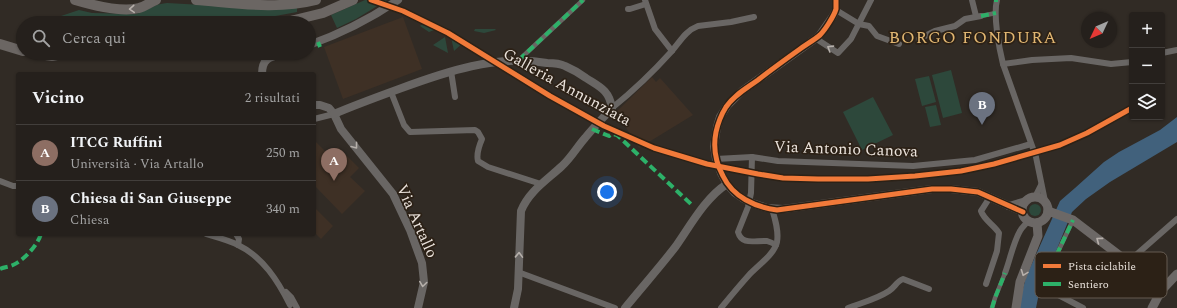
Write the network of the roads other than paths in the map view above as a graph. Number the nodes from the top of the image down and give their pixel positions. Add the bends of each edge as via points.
1 (74, 0) edge
2 (156, 0) edge
3 (196, 0) edge
4 (316, 0) edge
5 (353, 0) edge
6 (398, 0) edge
7 (583, 0) edge
8 (836, 0) edge
9 (871, 0) edge
10 (972, 0) edge
11 (996, 1) edge
12 (646, 2) edge
13 (628, 8) dead end
14 (836, 10) junction
15 (996, 13) junction
16 (311, 16) edge
17 (978, 16) junction
18 (754, 17) dead end
19 (859, 24) junction
20 (815, 38) junction
21 (919, 39) dead end
22 (316, 42) edge
23 (0, 44) edge
24 (899, 44) dead end
25 (16, 49) edge
26 (1177, 50) edge
27 (672, 52) junction
28 (1165, 52) edge
29 (266, 60) edge
30 (519, 60) junction
31 (1129, 62) edge
32 (1003, 64) junction
33 (451, 71) junction
34 (262, 72) edge
35 (391, 92) junction
36 (455, 97) dead end
37 (316, 105) edge
38 (612, 108) junction
39 (334, 114) junction
40 (316, 118) edge
41 (1031, 144) junction
42 (752, 157) junction
43 (716, 159) junction
44 (0, 181) edge
45 (541, 184) junction
46 (727, 184) junction
47 (1041, 185) junction
48 (16, 186) edge
49 (990, 197) junction
50 (1035, 197) junction
51 (1026, 201) junction
52 (1045, 201) junction
53 (1009, 206) junction
54 (772, 209) junction
55 (1023, 212) junction
56 (1050, 212) junction
57 (1073, 220) junction
58 (1177, 220) edge
59 (1033, 222) junction
60 (212, 236) edge
61 (237, 236) edge
62 (238, 245) junction
63 (776, 245) junction
64 (1058, 252) edge
65 (1115, 252) edge
66 (1140, 252) edge
67 (518, 272) junction
68 (1005, 273) joint
69 (1177, 274) edge
70 (986, 284) dead end
71 (1167, 285) edge
72 (282, 288) junction
73 (929, 289) dead end
74 (1064, 298) edge
75 (1157, 298) edge
76 (290, 305) dead end
77 (722, 307) edge
78 (297, 308) edge
79 (418, 308) edge
80 (514, 308) edge
81 (615, 308) edge
82 (625, 308) edge
83 (848, 308) edge
84 (992, 308) edge
85 (1016, 308) edge
86 (1083, 308) edge
87 (1152, 308) edge

2 -> 1 main road via 132,10 107,8
3 - 4 main road via 285,6
5 - 16 main road
6 - 22 street via 361,22
7 - 30 street
8 - 14 street
9 - 19 street
10 - 17 street
11 - 15 street
12 - 13 street
12 - 27 street via 655,29
14 - 19 street
14 - 20 street
15 - 17 street
15 - 32 street
17 - 21 street via 965,18 955,26
18 - 27 street via 693,28 685,34
19 -> 20 street via 851,39 838,53
19 - 24 street via 869,26 877,36
20 - 43 street via 727,106 717,127 714,146
23 - 25 main road
26 - 28 street
27 - 38 street
29 - 34 street
30 - 33 street via 481,64
30 - 38 street via 564,65 604,89 611,100
31 - 32 street via 1111,64 1071,58
32 - 41 street
33 - 35 street
33 - 36 street
35 - 39 street
35 - 45 street via 404,125 410,132 475,130 482,139 478,149 478,161 488,167
37 - 39 street via 329,108
38 - 45 street via 562,166
39 - 40 street
39 -> 79 street, Via Artallo via 341,129 393,194 410,230 424,269
41 - 42 street, Via Antonio Canova via 975,160 913,166
41 - 47 street
42 - 43 street, Via Antonio Canova
42 - 63 street via 751,193 738,232 742,240
43 - 46 street
44 - 48 street
67 -> 45 street via 520,210 526,199
46 - 54 street, bridge via 744,199
46 - 82 street via 711,197 675,247
47 - 50 street
47 - 52 street
49 - 53 street
49 - 54 street via 969,190 932,189
49 - 70 street via 981,211 999,233 997,251
50 - 51 main road
50 - 52 main road
51 - 53 street
51 - 55 main road via 1022,208
52 - 56 main road
53 - 55 street
54 - 63 street via 778,234
55 - 59 main road via 1024,216
56 - 57 main road
56 - 59 main road via 1045,219
57 - 64 street
65 -> 57 main road
58 - 66 street
59 - 68 street via 1020,230
59 -> 85 main road via 1038,236 1020,282
60 - 62 street
61 - 62 street
62 - 72 street via 254,255
63 - 77 street
67 - 80 street
67 - 81 street
68 - 84 street
69 - 71 main road
72 - 76 street
72 - 78 street
73 - 83 street via 904,279 899,280 887,292
74 - 86 street
75 - 87 main road

